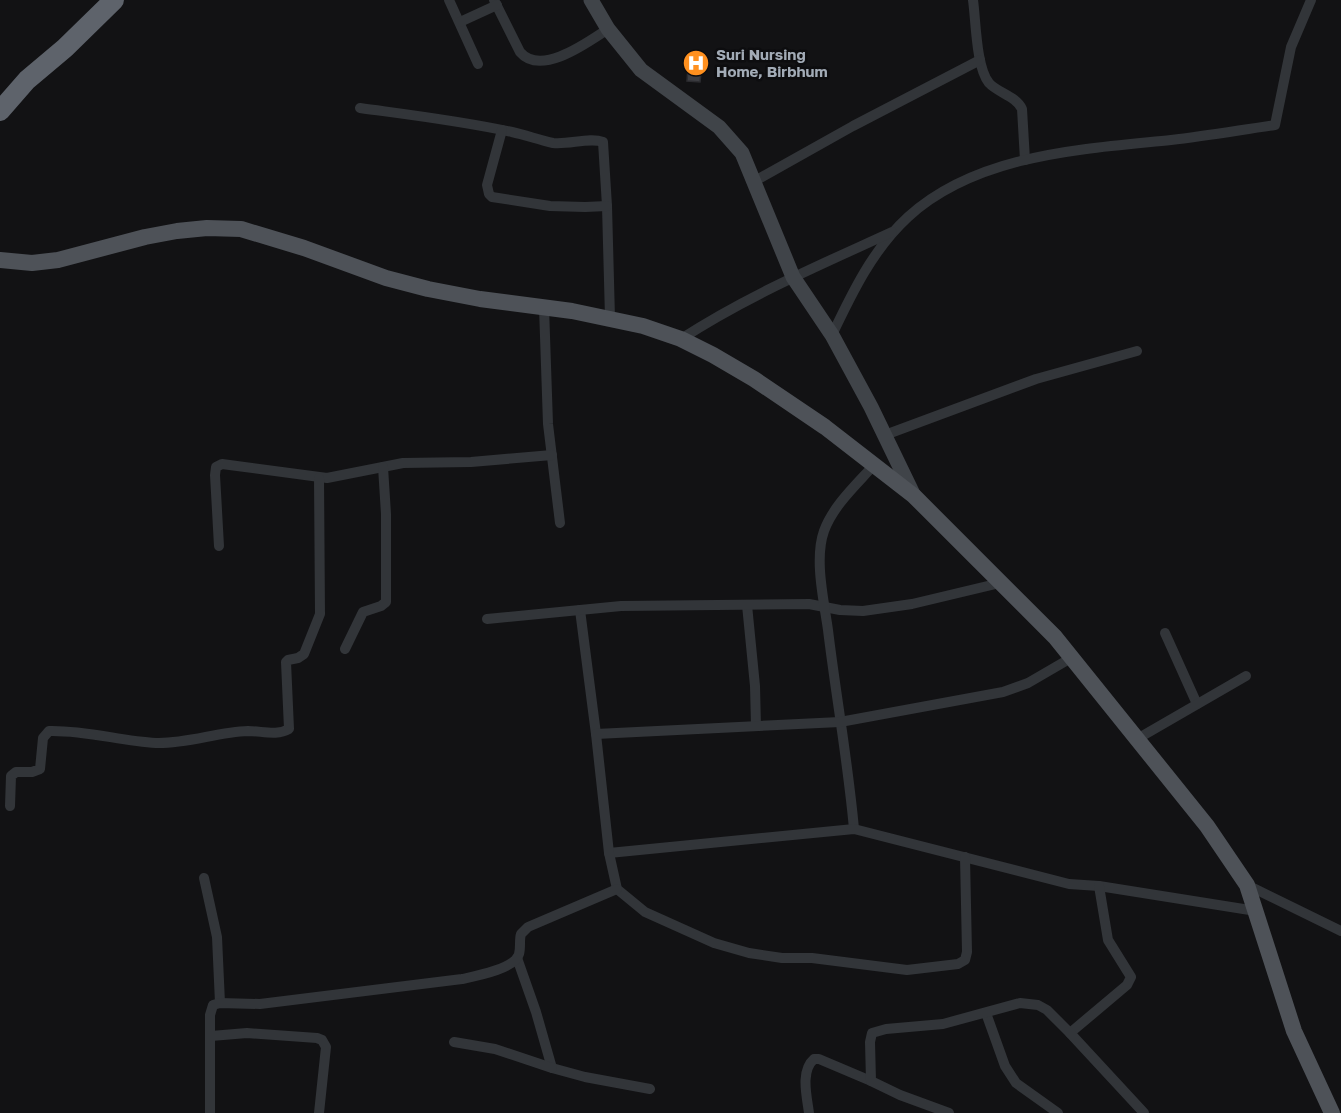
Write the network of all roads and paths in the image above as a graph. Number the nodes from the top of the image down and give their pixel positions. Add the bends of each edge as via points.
1 (114, 0) edge
2 (448, 0) edge
3 (591, 0) edge
4 (973, 0) edge
5 (1311, 0) edge
6 (495, 3) edge
7 (460, 22) junction
8 (608, 29) junction
9 (980, 60) junction
10 (478, 64) dead end
11 (27, 80) junction
12 (0, 94) edge
13 (360, 108) dead end
14 (0, 111) edge
15 (501, 130) junction
16 (1025, 160) junction
17 (753, 182) junction
18 (607, 206) junction
19 (895, 230) junction
20 (0, 260) edge
21 (793, 277) junction
22 (544, 307) junction
23 (610, 318) junction
24 (832, 335) junction
25 (681, 339) junction
26 (1137, 351) dead end
27 (885, 435) junction
28 (552, 455) junction
29 (873, 466) junction
30 (383, 467) junction
31 (319, 478) junction
32 (914, 496) junction
33 (560, 523) dead end
34 (219, 546) dead end
35 (1000, 583) junction
36 (747, 605) junction
37 (825, 606) junction
38 (580, 610) junction
39 (487, 619) dead end
40 (1165, 633) dead end
41 (345, 649) dead end
42 (1071, 658) junction
43 (1246, 676) dead end
44 (1197, 704) junction
45 (840, 722) junction
46 (756, 726) junction
47 (596, 734) junction
48 (1137, 739) junction
49 (10, 806) dead end
50 (854, 829) junction
51 (609, 853) junction
52 (965, 857) junction
53 (204, 878) dead end
54 (1247, 885) junction
55 (1099, 886) junction
56 (617, 889) junction
57 (1256, 911) junction
58 (1341, 931) edge
59 (517, 958) junction
60 (220, 1003) junction
61 (986, 1013) junction
62 (1070, 1033) junction
63 (211, 1036) junction
64 (454, 1042) dead end
65 (552, 1068) junction
66 (871, 1081) junction
67 (650, 1089) dead end
68 (919, 1107) edge
69 (210, 1113) edge
70 (319, 1113) edge
71 (809, 1113) edge
72 (949, 1113) edge
73 (1058, 1113) edge
74 (1144, 1113) edge
75 (1332, 1113) edge

1 - 11 highway
2 - 7 street
3 - 8 main road
4 - 9 street
5 - 16 street via 1291,47 1275,125
6 - 7 street
6 - 8 street via 520,52 532,60 569,53
7 - 10 street
8 - 17 main road via 641,70 719,127 742,153
9 - 16 street via 989,83 1020,106
9 - 17 street
11 - 12 highway
11 - 14 highway
13 - 15 street
15 - 18 street via 561,144 602,141
15 - 18 street via 486,185 492,197 550,206
16 - 19 street via 994,168 927,201
17 - 21 main road
18 - 23 street
19 - 21 street
19 - 24 street via 855,288
20 - 22 main road via 58,260 177,231 241,229 386,278 480,299
21 - 24 main road
21 - 25 street
22 - 23 main road
22 - 28 street
23 - 25 main road
24 - 27 main road
25 - 29 main road via 754,379 825,427
26 - 27 street via 1036,379
27 - 32 main road
28 - 30 street
28 - 33 street
29 - 32 main road
29 - 37 street via 824,529 820,552
30 - 31 street
30 - 41 street via 386,602 363,612
31 - 34 street via 219,465 215,475
31 - 49 street via 320,614 303,654 286,662 289,729 277,733 217,734 175,742 49,731 43,738 40,769 11,776
32 - 35 main road
35 - 37 street via 863,611
35 - 42 main road
36 - 37 street
36 - 38 street
36 - 46 street
37 - 45 street
38 - 39 street
38 - 47 street
40 - 44 street
42 - 45 street via 1003,693
42 - 48 main road
43 - 44 street
44 - 48 street
45 - 46 street
45 - 50 street
46 - 47 street
47 - 51 street
48 - 54 main road via 1207,826
50 - 51 street
50 - 52 street
51 - 56 street
52 - 55 street via 1069,884
52 - 56 street via 965,960 949,966 907,970 740,950 645,912
53 - 60 street via 217,937
54 - 57 main road
54 - 58 street
55 - 57 street
55 - 62 street via 1108,940 1131,977 1127,985
56 - 59 street via 528,927 521,934
57 - 75 main road via 1294,1031
59 - 60 street via 508,966 462,979 261,1004
59 - 65 street
60 - 63 street via 212,1007
61 - 62 street via 1030,1002 1047,1010
61 - 66 street via 943,1024 872,1034
61 - 73 street via 1005,1066 1016,1083
62 - 74 street
63 - 69 street
63 - 70 street via 247,1033 322,1040 326,1047
64 - 65 street via 495,1049
65 - 67 street
66 - 68 street
66 - 71 street via 814,1059 806,1075
68 - 72 street

